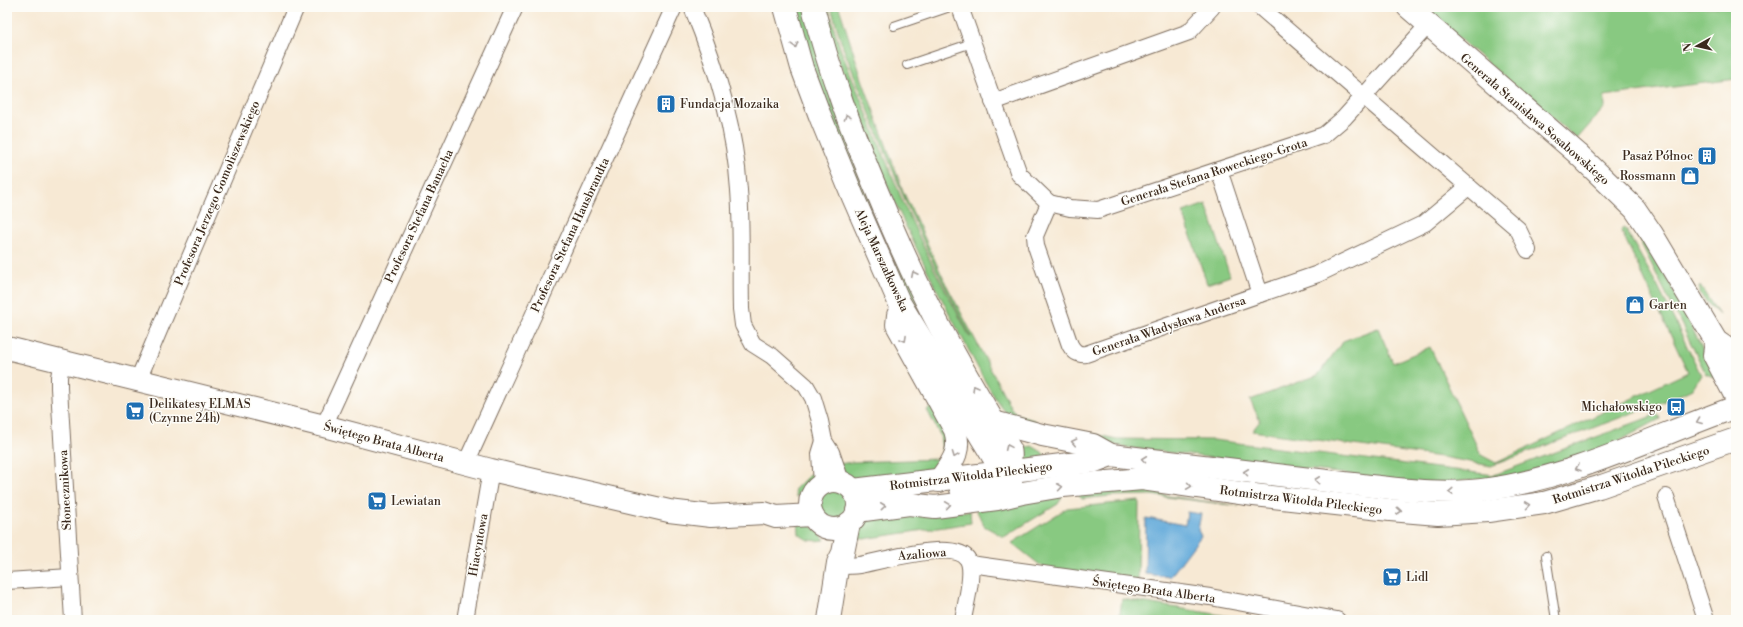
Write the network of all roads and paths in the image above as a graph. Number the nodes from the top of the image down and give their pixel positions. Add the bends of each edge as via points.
1 (296, 7) edge
2 (515, 7) edge
3 (674, 7) edge
4 (692, 7) edge
5 (785, 7) edge
6 (813, 7) edge
7 (950, 7) edge
8 (960, 7) edge
9 (1212, 7) edge
10 (1260, 7) edge
11 (1408, 7) edge
12 (1428, 25) junction
13 (894, 26) dead end
14 (972, 43) junction
15 (907, 65) dead end
16 (1363, 95) junction
17 (993, 102) junction
18 (1219, 170) junction
19 (1468, 187) junction
20 (1048, 203) junction
21 (1528, 250) dead end
22 (1260, 294) junction
23 (899, 302) junction
24 (1716, 341) junction
25 (7, 348) edge
26 (62, 361) junction
27 (1736, 364) edge
28 (138, 380) junction
29 (1736, 398) edge
30 (1736, 408) edge
31 (994, 422) junction
32 (324, 426) junction
33 (1736, 439) edge
34 (1111, 455) junction
35 (466, 463) junction
36 (491, 470) junction
37 (1002, 473) junction
38 (939, 481) junction
39 (1022, 492) junction
40 (839, 497) junction
41 (1666, 497) dead end
42 (909, 504) junction
43 (764, 513) junction
44 (819, 521) junction
45 (1546, 556) dead end
46 (838, 564) junction
47 (970, 564) junction
48 (70, 577) junction
49 (7, 582) edge
50 (73, 620) edge
51 (465, 620) edge
52 (829, 620) edge
53 (963, 620) edge
54 (1337, 620) edge
55 (1556, 620) edge
56 (1706, 620) edge

1 - 28 street, Profesora Jerzego Gomoliszewskiego
2 - 32 street, Profesora Stefana Banacha
3 - 35 street, Profesora Stefana Hausbrandta
4 - 40 street via 723,95 730,124 739,189 743,325 754,344 806,386 818,413 824,441 831,452
5 -> 23 main road, Aleja Marszałkowska via 802,68 820,116
31 -> 6 main road, Aleja Marszałkowska via 942,332 897,239 846,115
7 - 13 lane
8 - 14 street
9 - 17 street via 1189,32
10 - 16 street
11 - 12 main road, Generała Stanisława Sosabowskiego
12 - 16 street, Generała Stefana Roweckiego-Grota
12 - 24 main road, Generała Stanisława Sosabowskiego via 1578,154 1635,209
14 - 15 lane
14 - 17 street
16 - 18 street, Generała Stefana Roweckiego-Grota via 1344,118 1324,135
16 - 19 street
17 - 20 street via 1019,174
18 - 20 street, Generała Stefana Roweckiego-Grota via 1098,210
18 - 22 street
19 - 21 street via 1518,229
19 - 22 street, Generała Władysława Andersa via 1437,215 1413,230 1318,274
20 - 22 street, Generała Władysława Andersa via 1035,236 1036,246 1070,345 1078,354 1086,354
23 - 37 main road, Aleja Marszałkowska
23 -> 38 main road via 897,325 958,439 956,454
24 - 27 main road, Generała Stanisława Sosabowskiego via 1726,348
24 - 29 main road, Generała Stanisława Sosabowskiego via 1714,355
25 - 26 main road, Świętego Brata Alberta
26 - 28 main road, Świętego Brata Alberta
26 - 48 street, Słonecznikowa via 59,388
28 - 32 main road, Świętego Brata Alberta
30 -> 34 main road, Rotmistrza Witolda Pileckiego via 1578,468 1488,490 1435,492
34 -> 31 main road, Rotmistrza Witolda Pileckiego via 1093,445
37 -> 31 main road, Aleja Marszałkowska via 1010,461 1011,453
32 - 35 main road, Świętego Brata Alberta
39 -> 33 main road, Rotmistrza Witolda Pileckiego via 1142,479 1390,510 1438,514 1488,511 1544,503
34 - 37 main road, Rotmistrza Witolda Pileckiego via 1095,461
35 - 36 main road, Świętego Brata Alberta
36 - 43 main road, Świętego Brata Alberta via 669,511 711,516
36 - 51 street, Hiacyntowa
37 - 38 main road, Rotmistrza Witolda Pileckiego
37 - 39 main road, Aleja Marszałkowska
37 - 42 main road via 986,486 933,493
38 - 40 main road, Rotmistrza Witolda Pileckiego
42 -> 39 main road, Rotmistrza Witolda Pileckiego via 935,507
40 -> 42 main road, Rotmistrza Witolda Pileckiego
40 - 43 main road, Świętego Brata Alberta via 790,503
40 - 44 main road via 810,500
40 - 44 main road, Świętego Brata Alberta via 842,528 834,529
40 - 46 main road via 843,553
41 - 56 street
43 - 44 main road, Świętego Brata Alberta via 776,517
44 - 46 main road
45 - 55 lane
46 - 47 street, Azaliowa via 859,565 901,555 951,551 964,555
46 - 52 main road
47 - 53 street
47 - 54 street, Świętego Brata Alberta via 1210,598
48 - 49 street
48 - 50 street, Słonecznikowa

